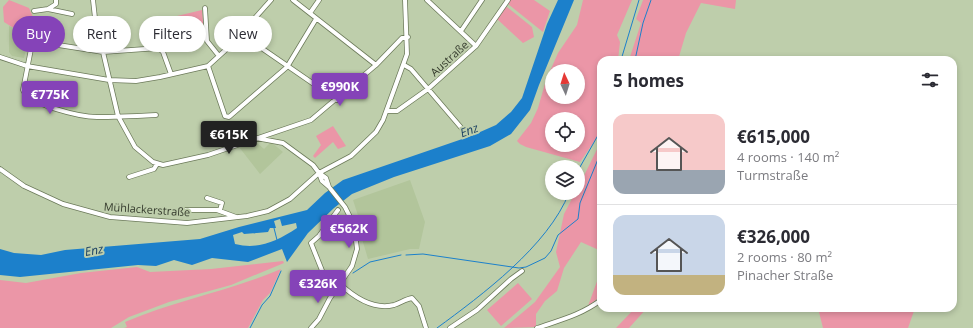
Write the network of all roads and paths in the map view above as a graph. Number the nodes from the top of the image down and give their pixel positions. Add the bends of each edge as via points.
1 (56, 0) edge
2 (93, 0) edge
3 (271, 0) edge
4 (293, 0) edge
5 (319, 0) edge
6 (405, 0) edge
7 (426, 0) edge
8 (482, 0) edge
9 (508, 0) edge
10 (205, 8) dead end
11 (48, 9) junction
12 (34, 11) dead end
13 (310, 13) junction
14 (72, 14) dead end
15 (96, 16) edge
16 (257, 16) edge
17 (316, 19) junction
18 (461, 31) junction
19 (408, 37) junction
20 (476, 46) junction
21 (73, 47) edge
22 (131, 50) edge
23 (103, 52) edge
24 (223, 52) edge
25 (266, 52) edge
26 (219, 56) junction
27 (0, 57) edge
28 (376, 64) junction
29 (404, 65) junction
30 (27, 66) junction
31 (208, 66) junction
32 (287, 67) junction
33 (171, 74) junction
34 (109, 80) junction
35 (428, 89) junction
36 (337, 100) junction
37 (388, 110) junction
38 (156, 115) dead end
39 (118, 116) junction
40 (464, 131) dead end
41 (256, 138) junction
42 (157, 164) junction
43 (0, 169) edge
44 (320, 173) junction
45 (129, 177) dead end
46 (207, 198) dead end
47 (184, 210) dead end
48 (220, 210) junction
49 (338, 210) dead end
50 (236, 218) junction
51 (522, 271) dead end
52 (340, 284) junction
53 (335, 290) junction
54 (597, 303) edge
55 (311, 328) edge
56 (426, 328) edge
57 (450, 328) edge
58 (537, 328) edge

1 - 11 street via 56,4
2 - 15 street
3 - 16 street
4 - 13 street
5 - 13 street
6 - 19 street, Mühlackerstraße
7 - 18 street
8 - 18 street
9 - 20 street, Austraße
10 - 26 street via 207,41
11 - 12 street
11 - 14 street
13 - 17 street
17 - 28 street
17 - 32 street
18 - 20 street
19 - 28 street via 402,38
19 - 29 street, Mühlackerstraße
20 - 35 street, Austraße
21 - 30 street via 39,42 34,44
22 - 33 street via 159,48
23 - 34 street
24 - 26 street
25 - 32 street
26 - 31 street
27 - 30 street
28 - 36 street
29 - 35 street via 411,68
29 - 37 street, Mühlackerstraße
30 - 34 street
30 - 39 street via 24,90 28,98 79,114 96,117
31 - 32 street via 225,116 228,117
31 - 33 street
32 - 36 street
33 - 34 street via 136,81
34 - 39 street
35 - 37 street, Austraße via 396,111
35 - 40 street
36 - 41 street via 305,124
37 - 44 street, Mühlackerstraße via 376,132 351,156
38 - 39 street
39 - 42 street via 135,147
41 - 42 street via 198,157 170,164
41 - 44 street via 283,144
42 - 45 street via 154,169
43 - 50 street, Mühlackerstraße via 24,186 63,204 110,217 187,223
44 - 50 street, Mühlackerstraße via 298,193 277,206 256,215
44 - 52 street via 345,207 354,225 357,249 352,266
46 - 48 street via 222,204
47 - 48 street
48 - 50 street
49 - 53 street via 319,236 310,243 325,278
51 - 57 street via 477,310
52 - 53 street
52 - 56 street via 358,297 375,304 388,306 412,298 419,306
53 - 55 street
54 - 58 street via 589,310

